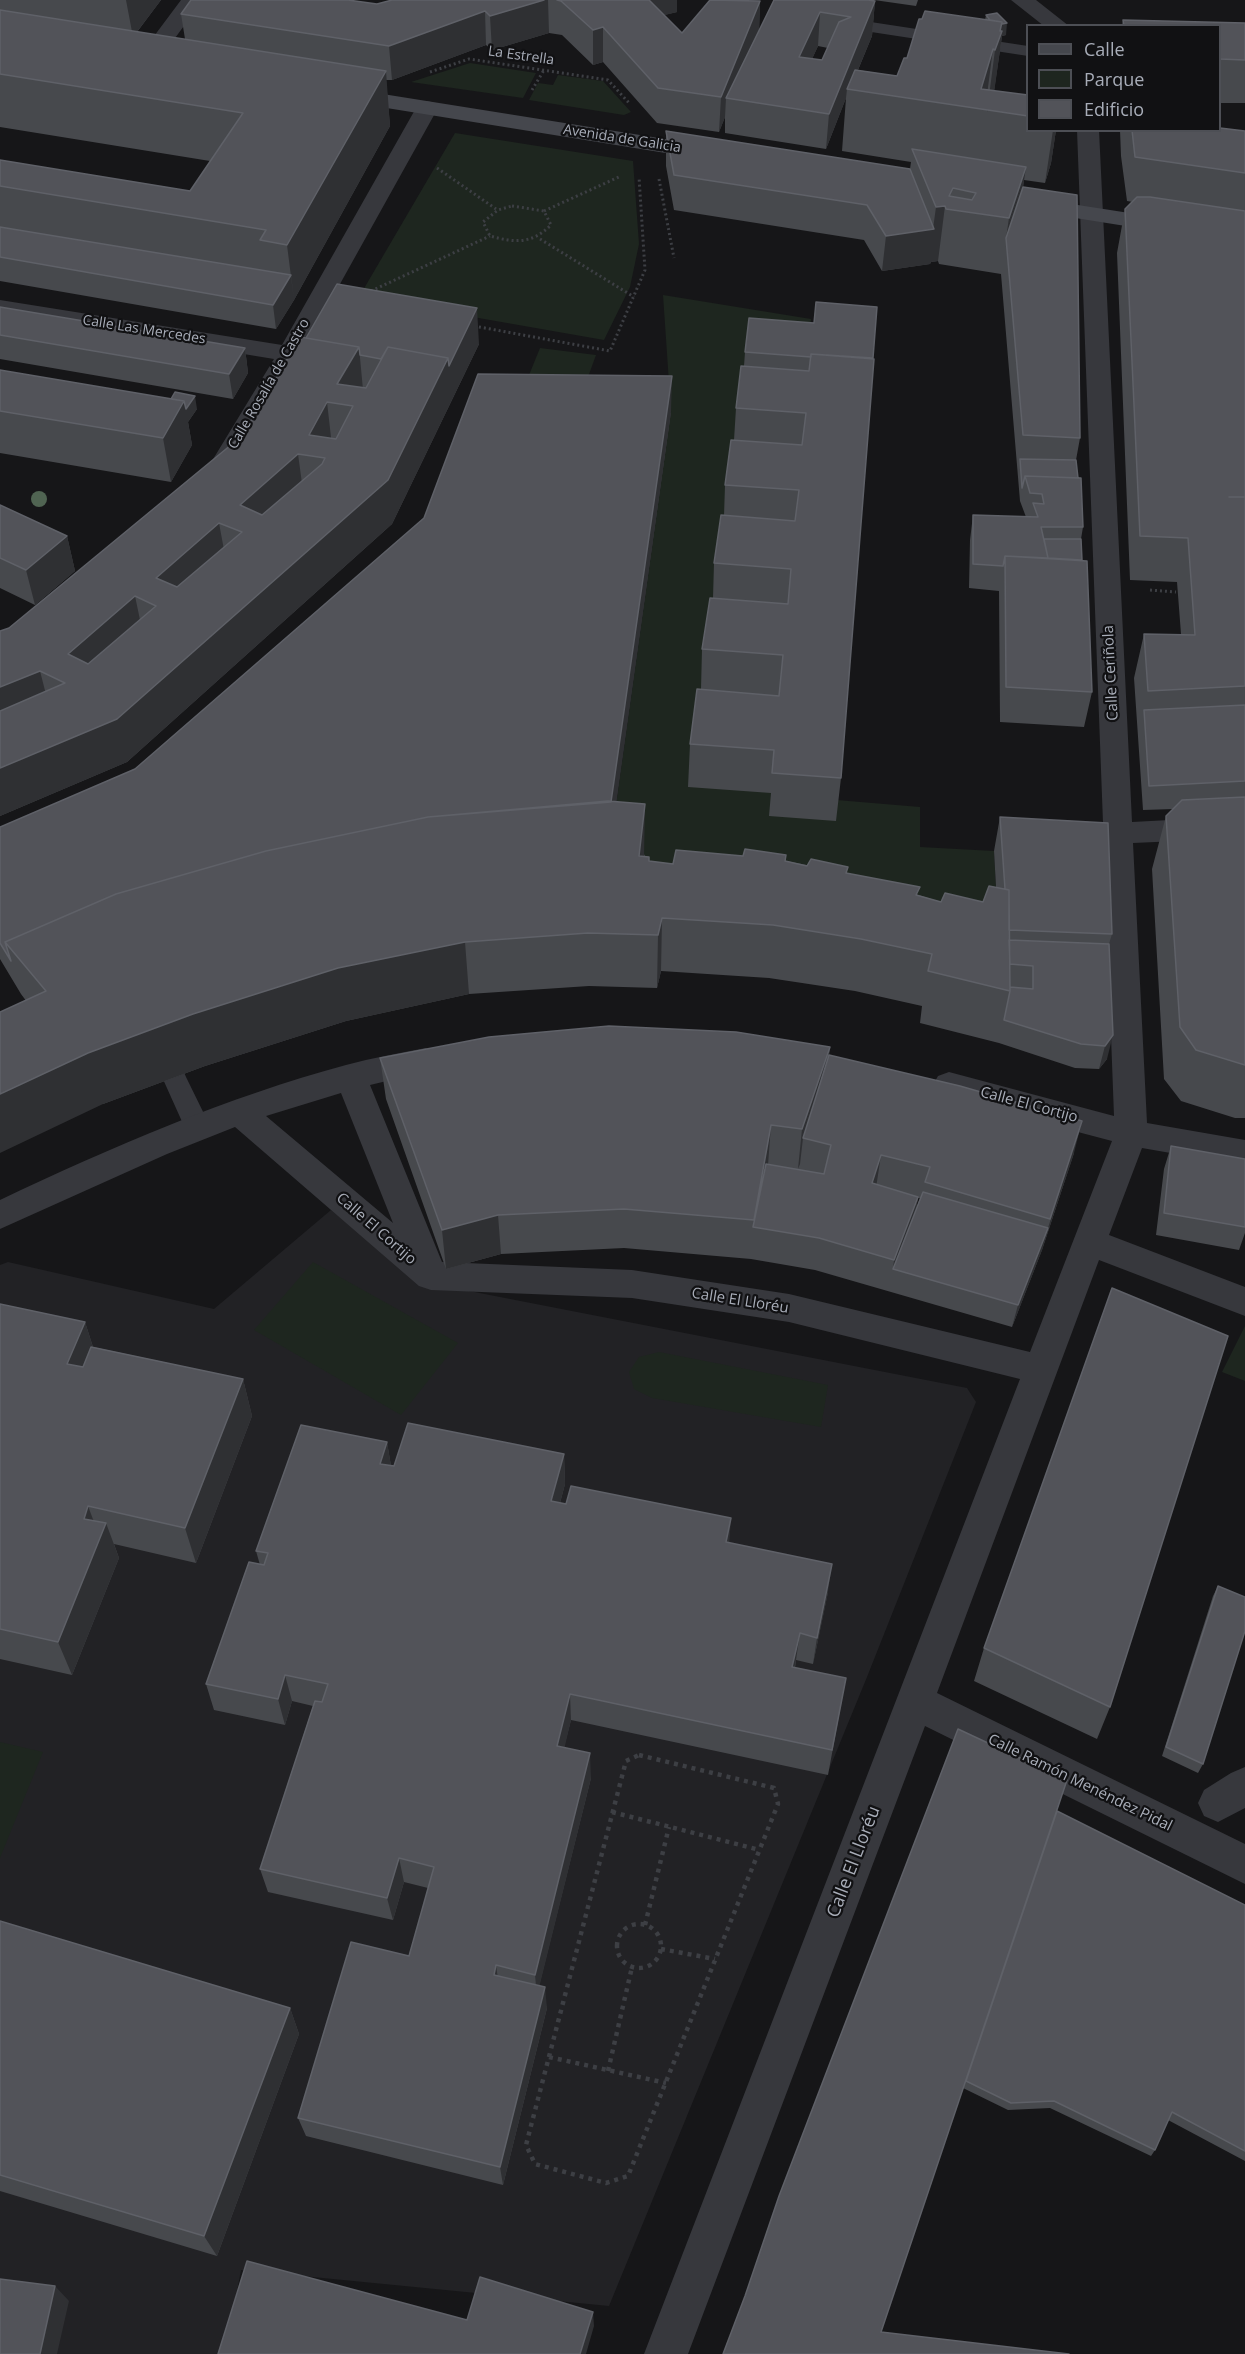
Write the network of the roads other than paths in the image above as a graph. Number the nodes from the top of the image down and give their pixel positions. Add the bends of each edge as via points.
1 (192, 0) edge
2 (1022, 0) edge
3 (822, 19) edge
4 (1056, 24) edge
5 (1026, 51) edge
6 (122, 59) edge
7 (145, 63) junction
8 (168, 66) edge
9 (325, 92) edge
10 (427, 108) junction
11 (1088, 132) edge
12 (728, 156) edge
13 (1011, 202) edge
14 (1092, 214) junction
15 (1245, 238) edge
16 (0, 307) edge
17 (289, 354) junction
18 (196, 496) edge
19 (1245, 827) edge
20 (1118, 833) junction
21 (450, 1055) edge
22 (350, 1076) junction
23 (174, 1077) dead end
24 (921, 1078) edge
25 (240, 1112) junction
26 (197, 1126) junction
27 (1131, 1133) junction
28 (1245, 1153) edge
29 (0, 1215) edge
30 (1090, 1242) junction
31 (431, 1276) junction
32 (1245, 1302) edge
33 (1042, 1370) junction
34 (916, 1702) junction
35 (1245, 1865) edge
36 (666, 2354) edge

1 - 7 street
2 - 4 street
3 - 5 lane
6 - 7 street
7 - 8 street
9 - 10 street, Avenida de Galicia
10 - 12 street, Avenida de Galicia
10 - 17 street, Calle Rosalía de Castro
11 - 14 street, Calle Ceriñola
13 - 14 street
14 - 15 street
14 - 20 street, Calle Ceriñola
16 - 17 street, Calle Las Mercedes
17 - 18 street, Calle Rosalía de Castro via 213,480
19 - 20 street
20 - 27 street, Calle Ceriñola
21 - 22 street
22 - 25 street
22 - 31 street, Calle El Cortijo
23 - 26 lane
24 - 27 street, Calle El Cortijo
25 - 26 street
25 - 31 street, Calle El Cortijo
26 - 29 street
27 - 28 street, Calle El Cortijo
27 - 30 street, Calle El Lloréu
30 - 32 street
30 - 33 street, Calle El Lloréu
31 - 33 street, Calle El Lloréu via 632,1284 789,1308
33 - 34 street, Calle El Lloréu
34 - 35 street, Calle Ramón Menéndez Pidal
34 - 36 street, Calle El Lloréu

